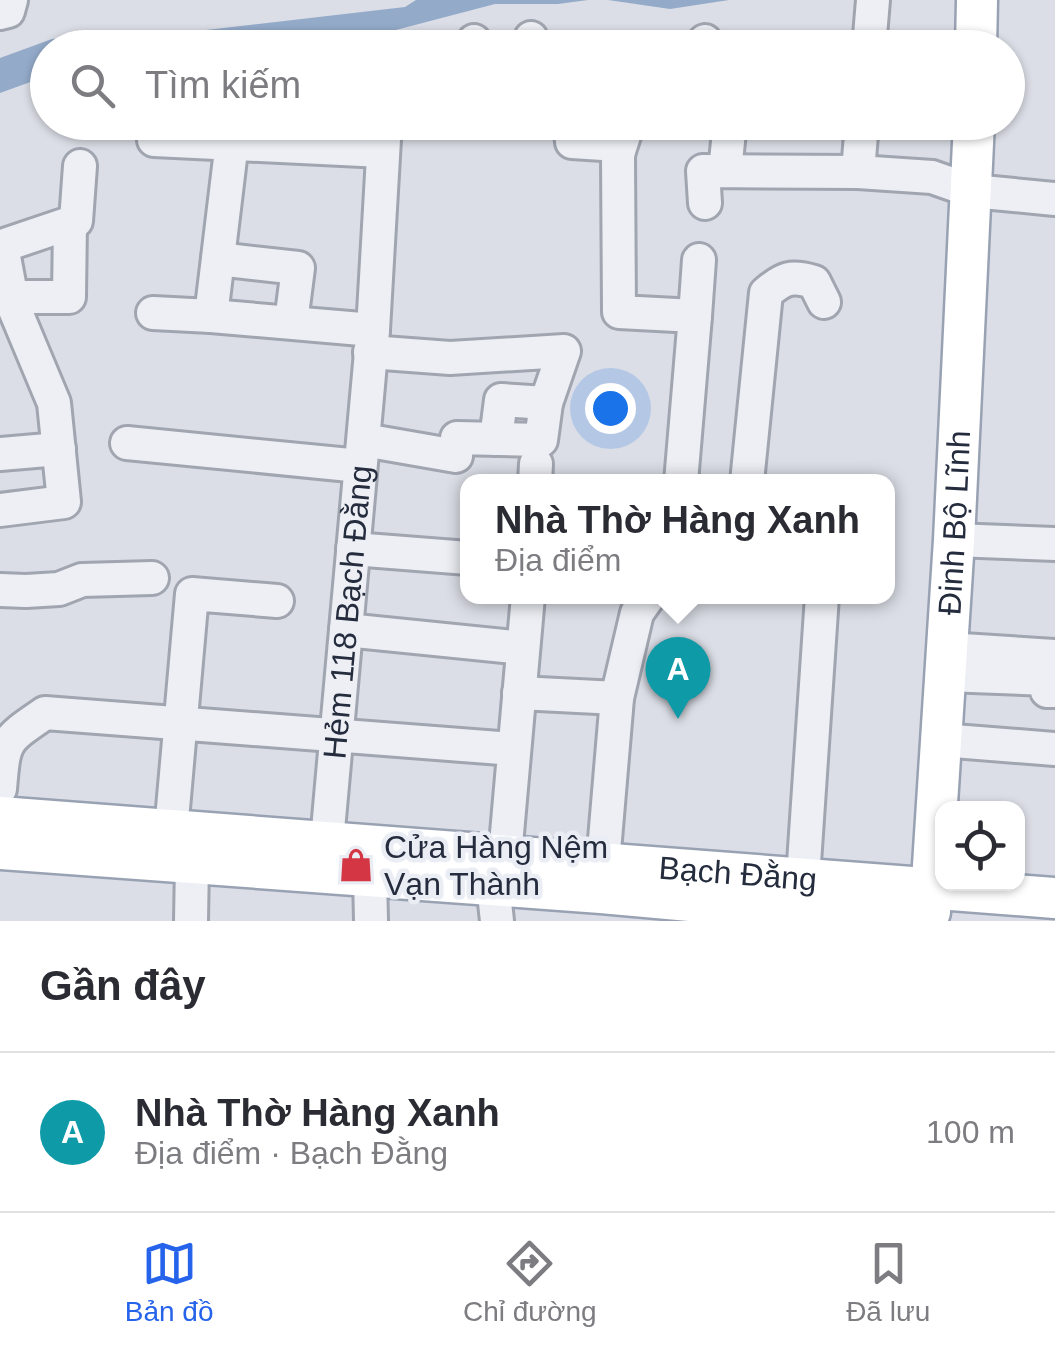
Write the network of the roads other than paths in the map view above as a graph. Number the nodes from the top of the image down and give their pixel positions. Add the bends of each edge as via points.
1 (11, 0) edge
2 (873, 0) edge
3 (977, 0) edge
4 (0, 13) edge
5 (870, 30) edge
6 (976, 30) edge
7 (154, 140) dead end
8 (293, 140) edge
9 (384, 140) edge
10 (622, 140) edge
11 (728, 140) edge
12 (861, 140) edge
13 (973, 140) edge
14 (232, 142) junction
15 (80, 166) dead end
16 (725, 171) junction
17 (858, 172) junction
18 (972, 191) junction
19 (1055, 199) edge
20 (705, 203) dead end
21 (70, 223) junction
22 (218, 259) junction
23 (699, 260) dead end
24 (824, 302) dead end
25 (12, 305) junction
26 (152, 312) dead end
27 (211, 316) junction
28 (695, 316) junction
29 (290, 322) junction
30 (372, 341) junction
31 (127, 442) dead end
32 (59, 448) junction
33 (362, 453) junction
34 (1, 454) edge
35 (682, 474) edge
36 (748, 474) edge
37 (4, 510) edge
38 (954, 540) junction
39 (1055, 544) edge
40 (354, 550) junction
41 (460, 557) edge
42 (152, 578) dead end
43 (0, 590) edge
44 (277, 601) dead end
45 (527, 604) edge
46 (643, 604) edge
47 (821, 604) edge
48 (346, 630) junction
49 (524, 648) junction
50 (1055, 656) edge
51 (946, 662) junction
52 (1055, 691) edge
53 (519, 693) junction
54 (616, 698) junction
55 (180, 722) junction
56 (336, 735) junction
57 (942, 740) junction
58 (514, 750) junction
59 (1055, 750) edge
60 (0, 789) edge
61 (0, 817) edge
62 (181, 847) junction
63 (0, 849) edge
64 (325, 858) junction
65 (370, 876) junction
66 (602, 878) junction
67 (803, 878) junction
68 (498, 887) edge
69 (1055, 898) edge
70 (931, 904) edge
71 (692, 912) edge
72 (191, 921) edge
73 (371, 921) edge
74 (910, 921) edge

1 - 4 street
2 - 5 street
3 - 6 main road
7 - 14 street
8 - 14 street
9 - 30 street
10 - 28 street via 619,312
11 - 16 street
12 - 17 street
13 - 18 main road, Đinh Bộ Lĩnh
14 - 22 street
15 - 21 street via 76,221
16 - 17 street
16 - 20 street via 703,171
17 - 18 street via 932,177
18 - 19 street
18 - 38 main road, Đinh Bộ Lĩnh
21 - 25 street via 2,246
21 - 25 street via 68,297 22,297
22 - 27 street
22 - 29 street via 298,268
23 - 28 street
24 - 36 street via 814,282 798,277 766,293
25 - 32 street via 54,403
26 - 27 street
27 - 29 street
28 - 35 street
29 - 30 street
30 - 33 street
30 - 33 street via 450,358 564,351 542,440 457,438 456,456
31 - 33 street, Hẻm 118 Bạch Đằng
32 - 34 street
32 - 37 street via 64,502
33 - 40 street, Hẻm 118 Bạch Đằng
34 - 37 street
38 - 39 street
38 - 51 main road, Đinh Bộ Lĩnh
40 - 41 street
40 - 48 street, Hẻm 118 Bạch Đằng
42 - 43 street
44 - 55 street via 192,594
45 - 49 street
46 - 54 street
47 - 67 street
48 - 49 street
48 - 56 street, Hẻm 118 Bạch Đằng
49 - 53 street
50 - 51 street
51 - 52 street via 1048,680 1048,691
51 - 57 main road, Đinh Bộ Lĩnh
53 - 54 street
53 - 58 street
54 - 66 street
55 - 56 street
55 - 60 street via 44,712 8,743
55 - 62 street
56 - 58 street
56 - 64 street, Hẻm 118 Bạch Đằng
57 - 59 street
57 - 70 main road, Đinh Bộ Lĩnh
58 - 68 street
61 - 62 main road, Bạch Đằng
62 - 63 main road, Bạch Đằng
62 - 64 main road, Bạch Đằng
62 - 72 street
64 - 65 main road, Bạch Đằng
64 - 68 main road, Bạch Đằng
65 - 68 main road, Bạch Đằng
65 - 73 street
66 - 67 main road, Bạch Đằng
66 - 68 main road, Bạch Đằng
66 - 71 main road, Bạch Đằng
67 - 70 main road, Bạch Đằng
69 - 70 main road, Bạch Đằng
71 - 74 main road, Bạch Đằng

